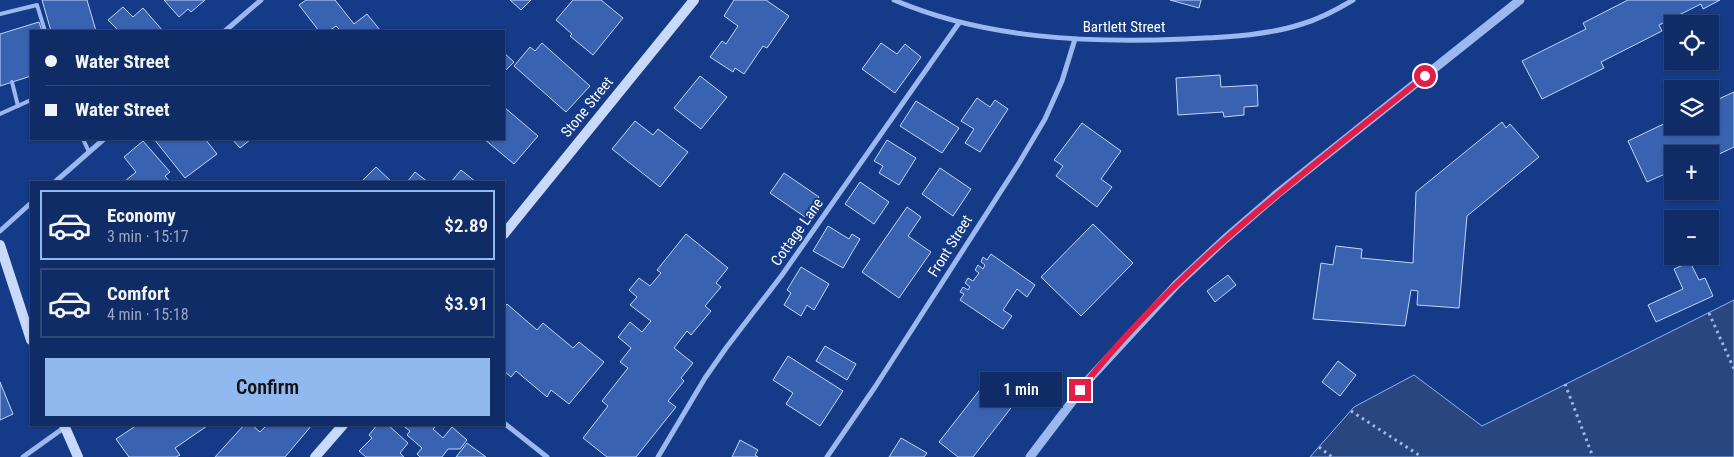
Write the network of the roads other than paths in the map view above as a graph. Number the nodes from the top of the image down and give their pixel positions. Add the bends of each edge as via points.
1 (261, 0) edge
2 (694, 0) edge
3 (894, 0) edge
4 (1353, 0) edge
5 (1520, 0) edge
6 (0, 14) edge
7 (959, 23) junction
8 (45, 30) edge
9 (227, 30) edge
10 (1074, 39) junction
11 (12, 82) dead end
12 (30, 100) edge
13 (18, 106) junction
14 (0, 114) edge
15 (83, 140) edge
16 (103, 140) edge
17 (89, 152) junction
18 (56, 181) edge
19 (30, 205) edge
20 (0, 231) edge
21 (505, 233) edge
22 (0, 245) edge
23 (30, 337) edge
24 (505, 424) edge
25 (65, 426) edge
26 (342, 426) edge
27 (23, 457) edge
28 (78, 457) edge
29 (315, 457) edge
30 (547, 457) edge
31 (658, 457) edge
32 (827, 457) edge
33 (1030, 457) edge

1 - 9 street
2 - 21 main road, Stone Street
3 - 7 street, Bartlett Street
4 - 10 street, Bartlett Street via 1302,24 1255,34 1147,41
5 - 33 street via 1225,239 1177,284 1090,378
6 - 8 lane via 37,5
7 - 10 street, Bartlett Street via 1018,34
7 - 31 street, Cottage Lane via 782,275 705,378
10 - 32 street, Front Street via 1062,81 1045,119
11 - 13 lane
12 - 13 lane
13 - 14 lane
15 - 17 lane
16 - 17 street
17 - 18 street
19 - 20 street
22 - 23 main road
24 - 30 street
25 - 27 street
25 - 28 main road
26 - 29 main road

